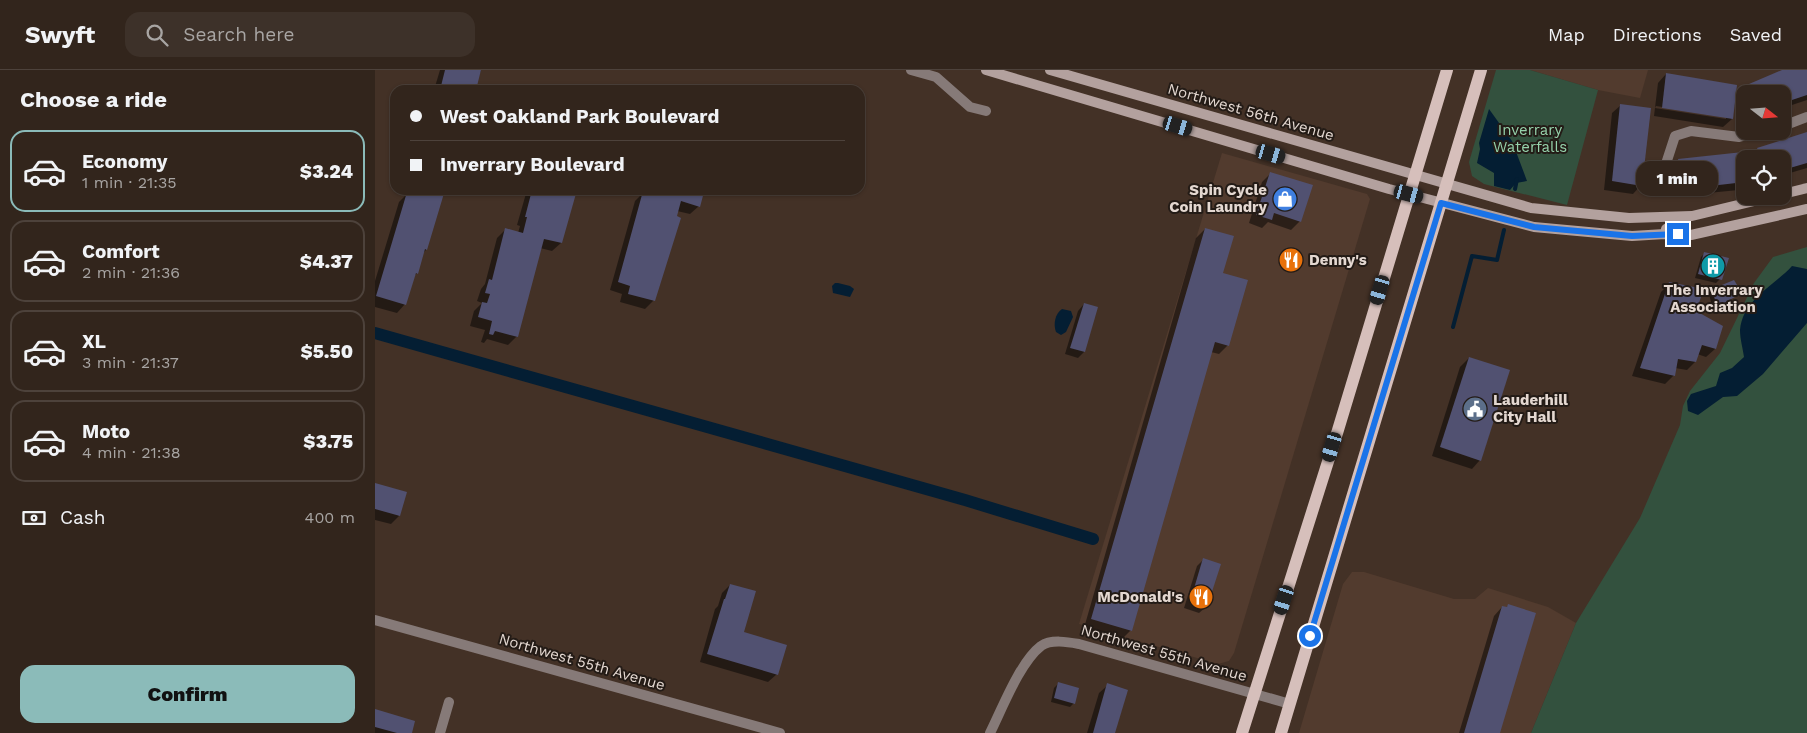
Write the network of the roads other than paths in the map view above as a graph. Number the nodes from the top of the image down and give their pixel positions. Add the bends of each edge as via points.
1 (911, 70) edge
2 (986, 70) edge
3 (1050, 70) edge
4 (1447, 70) edge
5 (1481, 70) edge
6 (986, 111) dead end
7 (1807, 117) edge
8 (1791, 123) edge
9 (1736, 137) edge
10 (1415, 175) junction
11 (1660, 182) dead end
12 (1447, 185) junction
13 (1807, 188) edge
14 (1791, 192) edge
15 (1409, 194) junction
16 (1441, 203) junction
17 (1737, 205) edge
18 (1807, 209) edge
19 (1691, 216) junction
20 (1665, 234) junction
21 (375, 620) edge
22 (1254, 694) junction
23 (449, 702) dead end
24 (1290, 704) junction
25 (440, 733) edge
26 (780, 733) edge
27 (990, 733) edge
28 (1242, 733) edge
29 (1281, 733) edge

1 - 6 street via 936,77 970,107
2 - 15 street
3 - 10 street, Northwest 56th Avenue
4 - 10 main road
5 - 12 main road
7 - 8 street
9 - 11 street via 1691,132 1675,136
10 - 12 street, Northwest 56th Avenue
10 - 15 main road
12 - 16 main road
12 - 19 street, Northwest 56th Avenue via 1531,208 1629,218
13 - 14 street
15 - 16 street
15 - 22 main road
16 - 20 street via 1534,227 1632,236
16 - 24 main road
17 - 19 street
18 - 20 street via 1691,235
19 - 20 street via 1670,225
21 - 26 street, Northwest 55th Avenue
22 - 24 street, Northwest 55th Avenue
22 - 27 street, Northwest 55th Avenue via 1079,644 1056,642 1042,645 1024,664
22 - 28 main road
23 - 25 street
24 - 29 main road

